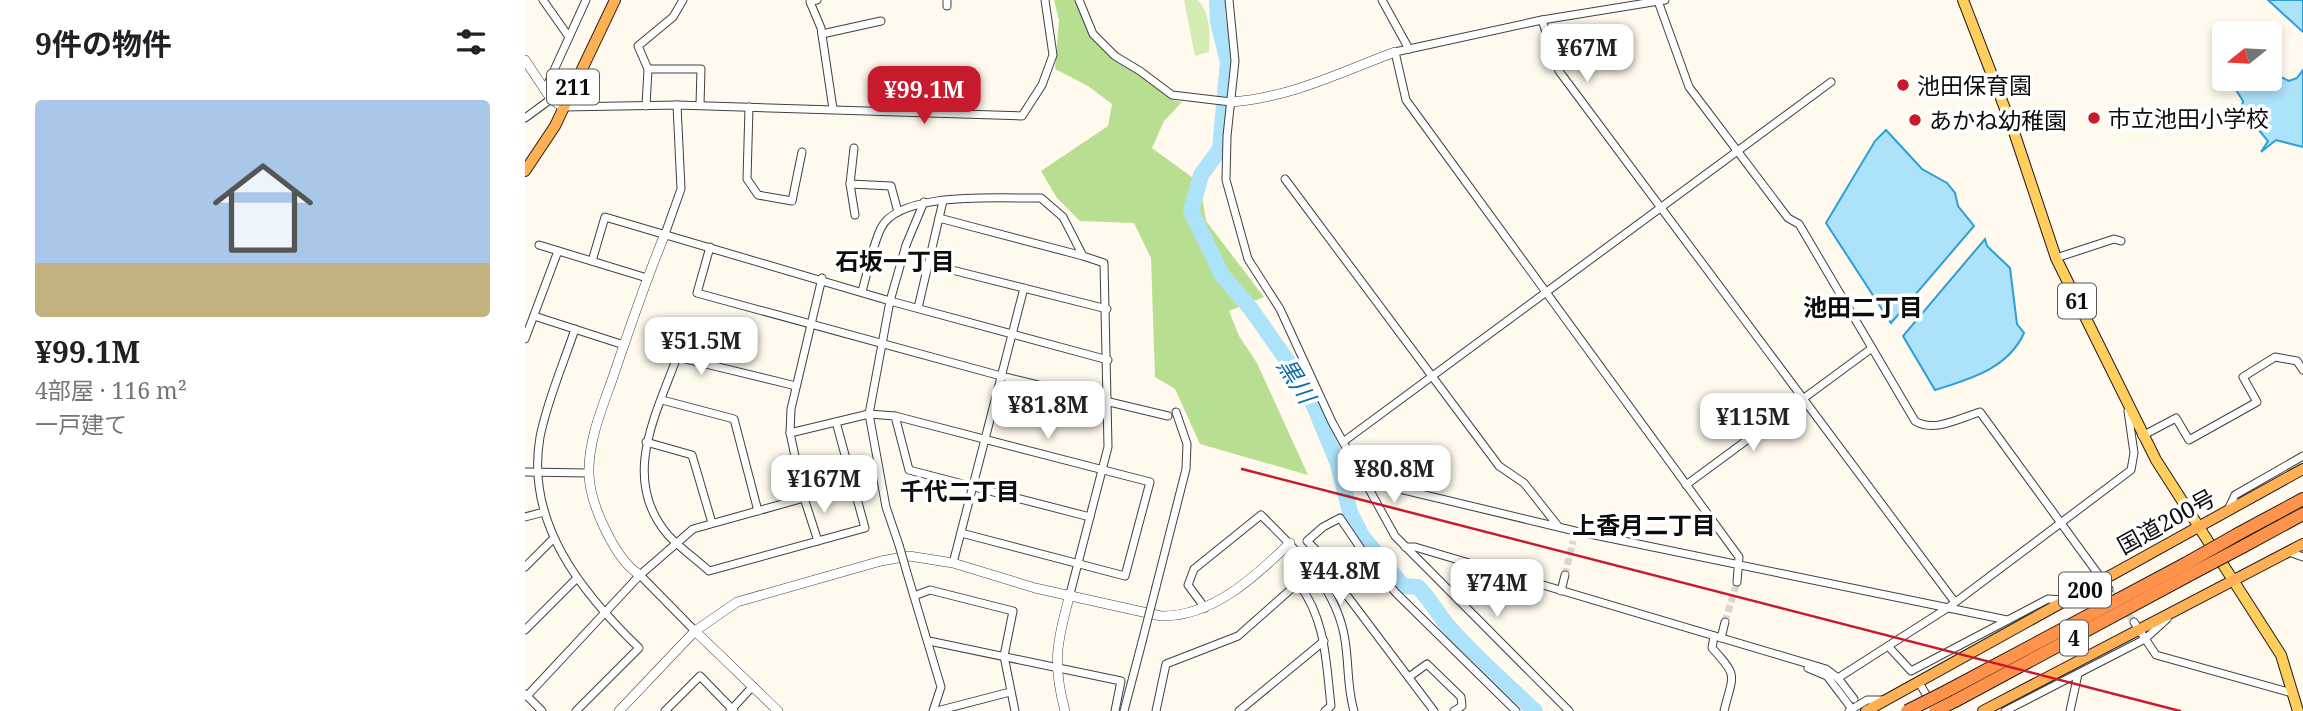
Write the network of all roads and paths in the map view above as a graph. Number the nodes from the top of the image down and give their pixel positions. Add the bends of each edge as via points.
1 (543, 0) edge
2 (586, 0) edge
3 (615, 0) edge
4 (683, 0) edge
5 (817, 0) edge
6 (1045, 0) edge
7 (1079, 0) edge
8 (1229, 0) edge
9 (1382, 0) edge
10 (1963, 0) edge
11 (1661, 1) edge
12 (1542, 20) junction
13 (881, 22) dead end
14 (823, 34) junction
15 (569, 37) junction
16 (1409, 49) junction
17 (1395, 52) junction
18 (525, 60) edge
19 (648, 69) junction
20 (1831, 82) dead end
21 (545, 90) junction
22 (551, 99) junction
23 (1229, 102) junction
24 (677, 105) junction
25 (701, 105) junction
26 (646, 106) junction
27 (563, 107) junction
28 (749, 107) junction
29 (833, 109) junction
30 (525, 118) edge
31 (854, 148) dead end
32 (1737, 150) junction
33 (802, 152) dead end
34 (525, 171) edge
35 (1285, 179) dead end
36 (850, 184) junction
37 (943, 201) junction
38 (924, 202) junction
39 (1661, 206) junction
40 (898, 212) junction
41 (855, 215) dead end
42 (939, 218) junction
43 (665, 234) junction
44 (2121, 241) dead end
45 (539, 245) dead end
46 (710, 247) junction
47 (558, 251) junction
48 (1083, 256) junction
49 (2056, 258) junction
50 (591, 261) junction
51 (928, 264) junction
52 (647, 278) junction
53 (822, 278) junction
54 (1024, 288) junction
55 (862, 291) junction
56 (1547, 291) junction
57 (890, 301) junction
58 (918, 308) junction
59 (1107, 309) junction
60 (534, 316) junction
61 (811, 324) junction
62 (575, 330) junction
63 (1012, 332) junction
64 (525, 339) edge
65 (624, 345) junction
66 (882, 345) junction
67 (1872, 348) junction
68 (1108, 360) junction
69 (2303, 370) edge
70 (1001, 376) junction
71 (1431, 377) junction
72 (796, 386) junction
73 (1803, 399) junction
74 (662, 400) junction
75 (1107, 403) junction
76 (2127, 404) junction
77 (1176, 412) dead end
78 (869, 414) junction
79 (895, 416) junction
80 (1168, 416) dead end
81 (836, 422) junction
82 (790, 433) junction
83 (2142, 436) junction
84 (985, 439) junction
85 (646, 442) junction
86 (1343, 442) junction
87 (2303, 456) edge
88 (2303, 469) edge
89 (1103, 470) junction
90 (525, 472) edge
91 (589, 473) junction
92 (538, 474) junction
93 (1362, 480) junction
94 (1686, 485) junction
95 (973, 486) junction
96 (804, 498) junction
97 (2303, 499) edge
98 (758, 511) junction
99 (2227, 511) junction
100 (544, 512) junction
101 (2303, 514) edge
102 (525, 517) edge
103 (1090, 517) junction
104 (2060, 522) junction
105 (712, 523) junction
106 (1559, 527) junction
107 (2197, 528) junction
108 (1575, 531) junction
109 (961, 533) junction
110 (552, 540) junction
111 (2241, 540) junction
112 (818, 541) junction
113 (1573, 541) tunnel mouth
114 (677, 542) junction
115 (1290, 543) junction
116 (2303, 544) edge
117 (1405, 547) junction
118 (2288, 552) junction
119 (2303, 557) edge
120 (953, 563) junction
121 (1078, 563) junction
122 (1740, 564) junction
123 (525, 567) edge
124 (641, 575) junction
125 (1565, 575) tunnel mouth
126 (577, 578) junction
127 (2233, 581) junction
128 (1737, 582) tunnel mouth
129 (2106, 584) junction
130 (1561, 591) junction
131 (1070, 594) junction
132 (914, 596) junction
133 (2064, 600) junction
134 (1951, 604) junction
135 (1205, 608) junction
136 (606, 615) junction
137 (2007, 620) junction
138 (1725, 622) tunnel mouth
139 (525, 630) edge
140 (695, 631) junction
141 (2139, 631) junction
142 (1717, 637) junction
143 (929, 641) junction
144 (1324, 641) junction
145 (1888, 646) junction
146 (1004, 656) junction
147 (1791, 658) junction
148 (1056, 666) junction
149 (2078, 674) junction
150 (1915, 676) junction
151 (1409, 677) junction
152 (1838, 678) junction
153 (753, 686) junction
154 (1010, 692) junction
155 (526, 695) edge
156 (1951, 696) junction
157 (1854, 699) dead end
158 (1886, 700) junction
159 (2297, 703) edge
160 (732, 710) edge
161 (1850, 710) edge
162 (1987, 710) edge
163 (541, 711) edge
164 (576, 711) edge
165 (619, 711) edge
166 (665, 711) edge
167 (778, 711) edge
168 (935, 711) edge
169 (1015, 711) edge
170 (1065, 711) edge
171 (1115, 711) edge
172 (1123, 711) edge
173 (1156, 711) edge
174 (1239, 711) edge
175 (1325, 711) edge
176 (1354, 711) edge
177 (1434, 711) edge
178 (1454, 711) edge
179 (1516, 711) edge
180 (1569, 711) edge
181 (1724, 711) edge
182 (1866, 711) edge
183 (1907, 711) edge
184 (1935, 711) edge
185 (2005, 711) edge
186 (2070, 711) edge

1 - 15 street
2 - 15 street
3 - 27 highway, 211
4 - 19 street via 673,17 638,47
5 - 14 street via 810,2
6 - 29 street via 1053,55 1042,85 1022,116
7 - 23 street via 1093,34 1115,56 1172,95
8 - 23 street via 1235,61
9 - 16 street
10 - 49 main road, 61
11 - 12 street
11 - 32 street via 1689,87
12 - 16 street
12 - 39 street via 1559,71
13 - 14 street
14 - 29 street
15 - 21 street
16 - 17 street
17 - 23 street via 1265,100
17 - 56 street via 1406,100
18 - 21 street
19 - 25 street via 701,69
19 - 26 street
20 - 32 street
21 - 22 street
22 - 27 street
22 - 30 street
23 - 86 street via 1226,180 1248,258 1280,309
24 - 25 street
24 - 26 street
24 - 43 street via 681,189
25 - 28 street
26 - 27 street
27 - 34 highway, 211
28 - 29 street
28 - 33 street via 747,178 758,195 792,201
31 - 36 street
32 - 39 street
32 - 67 street via 1788,218 1799,224
35 - 71 street
36 - 40 street via 891,186
36 - 41 street
37 - 38 street
37 - 42 street
37 - 48 street via 1041,198 1063,217
38 - 40 street
38 - 57 street via 905,245
39 - 56 street
39 - 73 street
40 - 55 street via 882,226
42 - 48 street
42 - 51 street
43 - 46 street
43 - 50 street via 604,217
43 - 52 street
44 - 49 street via 2114,239
45 - 47 street
46 - 53 street
46 - 61 street via 697,293
47 - 50 street
47 - 60 street
48 - 59 street via 1104,263
49 - 76 main road, 61
50 - 52 street
51 - 54 street
51 - 58 street
52 - 65 street
53 - 55 street
53 - 61 street
54 - 59 street
54 - 63 street
55 - 57 street
56 - 71 street
56 - 94 street
57 - 58 street
57 - 66 street
58 - 63 street
59 - 68 street
60 - 62 street
60 - 64 street
61 - 66 street
61 - 72 street
62 - 65 street
62 - 92 street via 540,439
63 - 68 street
63 - 70 street
65 - 91 street via 599,418
66 - 70 street
66 - 78 street
67 - 73 street
67 - 104 street via 1915,421 1924,427 1980,412
68 - 75 street
69 - 83 street via 2297,361 2275,357 2243,377 2257,402 2189,440 2176,418
70 - 75 street
70 - 84 street
71 - 86 street
71 - 106 street via 1499,466 1524,483
72 - 74 street via 677,357
72 - 82 street
73 - 94 street
73 - 134 street
74 - 85 street
74 - 98 street via 734,419
75 - 80 street
75 - 89 street via 1108,447
76 - 83 main road, 61
76 - 104 street via 2134,453 2131,470
77 - 172 street, bridge via 1187,444 1186,469
78 - 79 street
78 - 81 street
78 - 132 street, bridge via 886,507
79 - 84 street
79 - 95 street via 909,470
81 - 82 street
81 - 112 street via 866,528
82 - 96 street
83 - 107 main road, 61
84 - 89 street
84 - 95 street
85 - 105 street via 692,455
85 - 114 street via 645,491
86 - 93 street
87 - 99 street via 2235,495
88 - 99 highway, 国道200号 / 200
89 - 103 street
89 - 121 street via 1150,482 1125,576
90 - 92 street
91 - 92 street
91 - 124 street via 611,540 632,570
92 - 100 street
93 - 106 street
93 - 117 street
94 - 122 street
95 - 103 street
95 - 109 street
96 - 98 street
96 - 112 street
97 - 111 highway, 4
98 - 105 street
99 - 107 highway, 国道200号 / 200
100 - 102 street
100 - 110 street
101 - 111 highway, 4
103 - 121 street
104 - 129 street
104 - 134 street
105 - 114 street via 693,529
106 - 108 street
107 - 127 main road, 61
107 - 129 highway, 国道200号 / 200
108 - 113 street
108 - 122 street
109 - 120 street
109 - 121 street
110 - 123 street
110 - 126 street
111 - 156 highway, 4, bridge
112 - 114 street via 709,571
114 - 124 street
115 - 135 street
115 - 135 street via 1261,514 1195,569 1188,585
115 - 176 street via 1319,577 1338,616
116 - 118 highway, 200
117 - 130 street
117 - 180 street
118 - 119 street
118 - 127 highway, 200
120 - 131 street
120 - 140 street via 909,556 881,561 737,601
121 - 131 street
122 - 128 street
122 - 134 street
124 - 136 street
124 - 140 street
125 - 130 street
126 - 136 street
126 - 139 street
127 - 141 highway, 200
127 - 159 main road, 61 via 2281,655
129 - 133 highway, 国道200号 / 200
130 - 142 street
131 - 135 street via 1161,616 1182,616
131 - 148 street via 1056,646
132 - 143 street
132 - 146 street via 930,590 1013,611
133 - 137 street via 2047,599
133 - 150 highway, 国道200号 / 200
134 - 137 street
134 - 145 street
136 - 155 street
136 - 164 street via 639,648
137 - 150 street
138 - 142 street
140 - 153 street
140 - 165 street
141 - 149 street
141 - 159 street via 2156,655
141 - 162 highway, 200
142 - 147 street
142 - 181 street via 1712,648 1731,668 1733,677
143 - 146 street
143 - 168 street via 941,687
144 - 173 street via 1311,600 1299,583 1238,636 1166,664
144 - 174 street
144 - 175 street via 1331,706
145 - 150 street
145 - 152 street
146 - 148 street
146 - 154 street
147 - 152 street via 1826,669
147 - 161 street via 1827,676
148 - 170 street
148 - 171 street via 1121,681
149 - 185 street
149 - 186 street
150 - 158 highway, 国道200号 / 200
150 - 184 street
151 - 177 street
151 - 178 street via 1427,664 1461,697 1462,705
151 - 179 street via 1333,577 1330,564 1307,541 1340,518 1395,593
152 - 157 street
153 - 160 street
153 - 167 street
154 - 168 street
154 - 169 street
155 - 163 street
156 - 183 highway, 4, bridge
156 - 184 highway, 4, bridge
158 - 161 street via 1867,700
158 - 182 highway, 国道200号 / 200
160 - 166 street via 700,676

